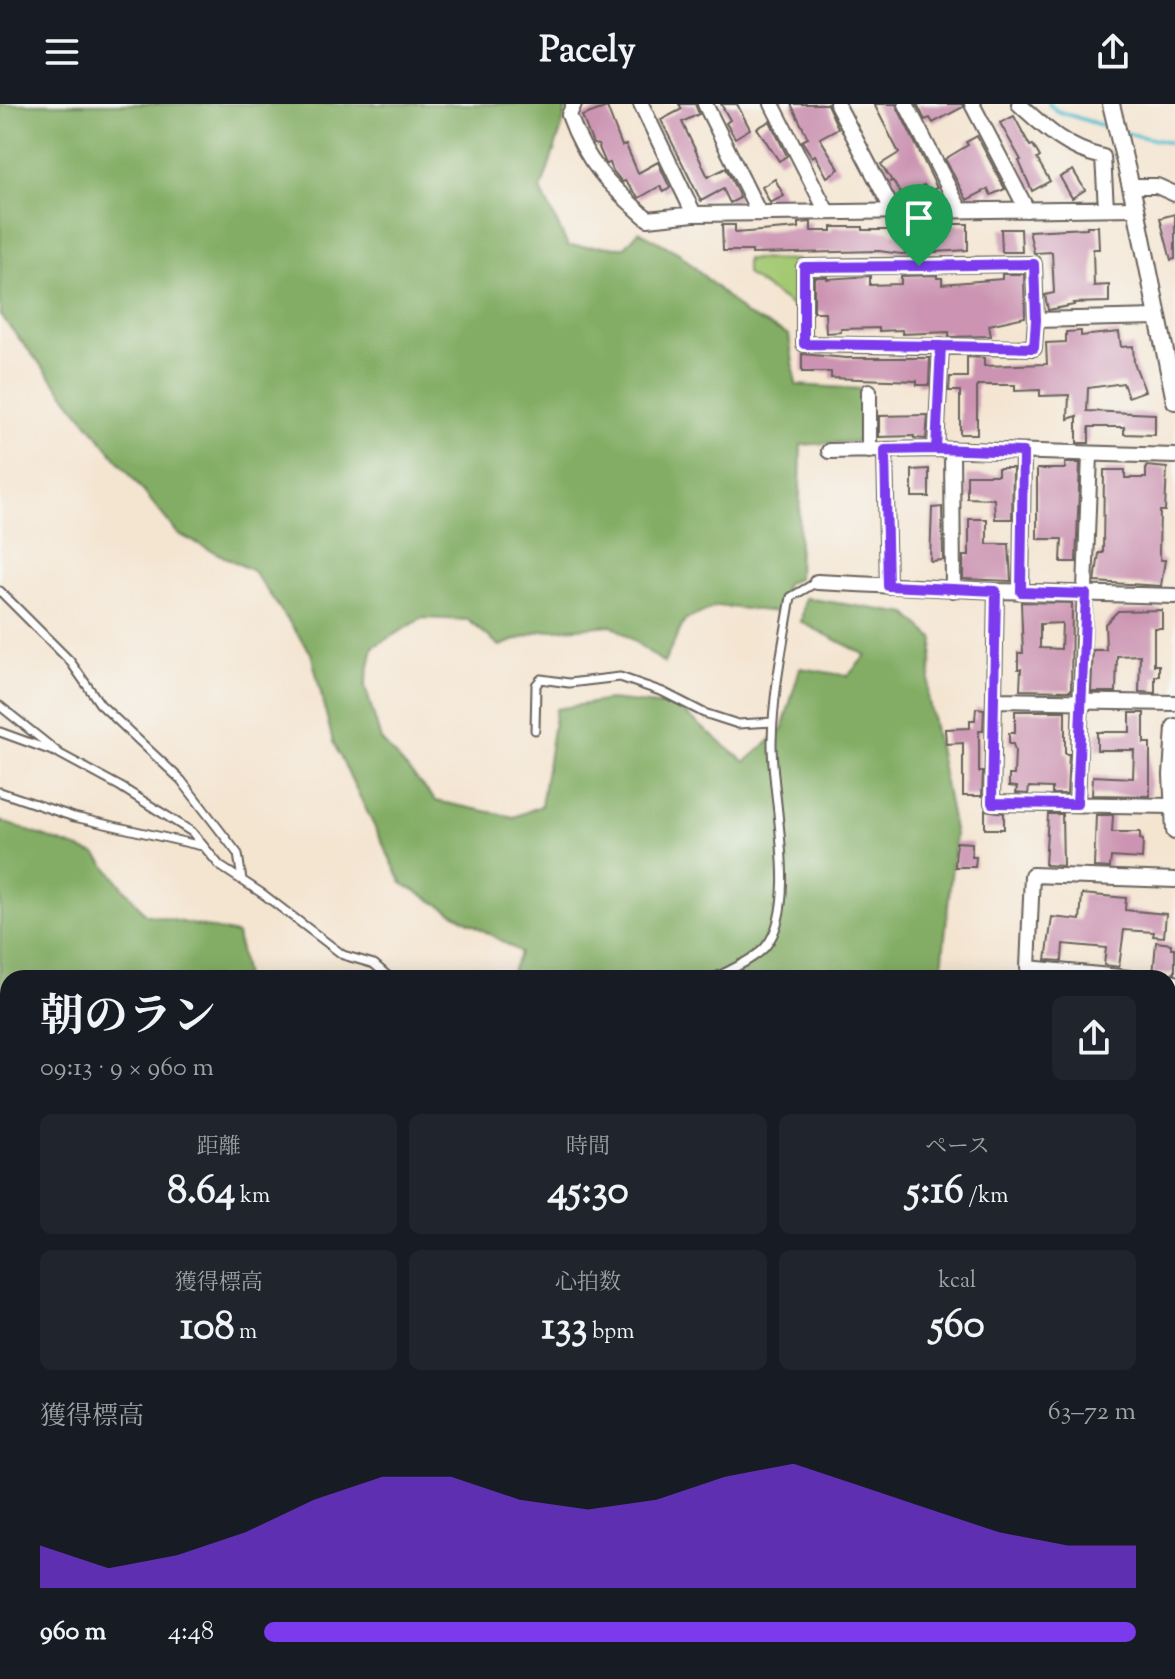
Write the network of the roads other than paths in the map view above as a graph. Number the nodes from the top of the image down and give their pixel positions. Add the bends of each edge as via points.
1 (574, 104) edge
2 (641, 104) edge
3 (705, 104) edge
4 (772, 104) edge
5 (837, 104) edge
6 (906, 104) edge
7 (972, 104) edge
8 (1019, 104) edge
9 (1113, 112) edge
10 (1129, 179) junction
11 (1175, 194) edge
12 (1106, 208) junction
13 (1136, 208) junction
14 (960, 210) junction
15 (1027, 210) junction
16 (893, 211) junction
17 (827, 212) junction
18 (759, 213) junction
19 (694, 214) junction
20 (1157, 317) junction
21 (1036, 320) junction
22 (941, 346) junction
23 (1173, 380) edge
24 (869, 391) dead end
25 (1175, 401) edge
26 (936, 449) junction
27 (952, 449) junction
28 (885, 450) junction
29 (829, 451) dead end
30 (869, 451) junction
31 (1023, 452) junction
32 (1090, 455) junction
33 (1175, 456) edge
34 (817, 582) joint
35 (888, 586) junction
36 (953, 590) junction
37 (0, 591) edge
38 (996, 591) junction
39 (1021, 592) junction
40 (1086, 594) junction
41 (1175, 596) edge
42 (994, 700) junction
43 (1081, 702) junction
44 (1175, 703) edge
45 (0, 706) edge
46 (773, 722) junction
47 (1175, 727) edge
48 (535, 730) dead end
49 (0, 732) edge
50 (60, 754) junction
51 (0, 792) edge
52 (1077, 804) junction
53 (1172, 806) junction
54 (1175, 831) edge
55 (204, 847) junction
56 (242, 880) junction
57 (1175, 880) edge
58 (381, 970) edge
59 (727, 970) edge
60 (1048, 970) edge

1 - 19 street via 569,115 579,144 611,187 648,219
2 - 19 street
3 - 18 street
4 - 17 street
5 - 16 street
6 - 14 street
7 - 15 street
8 - 12 street via 1053,136 1103,157
9 - 10 street
10 - 11 street
10 - 13 street
12 - 13 street
12 - 15 street
13 - 20 street
14 - 15 street
14 - 16 street
16 - 17 street
17 - 18 street
18 - 19 street
20 - 21 street
20 - 23 street
21 - 22 street via 1034,348
21 - 22 street via 1034,264 804,267 804,344
22 - 26 street
23 - 25 street
24 - 30 street
26 - 27 street
26 - 28 street
27 - 31 street
27 - 36 street
28 - 30 street
28 - 35 street
29 - 30 street
31 - 32 street
31 - 39 street
32 - 33 street
32 - 40 street
34 - 35 street
34 - 46 lane via 791,597
35 - 36 street
36 - 38 street
37 - 56 lane via 70,661 100,704 181,780 238,854
38 - 39 street
38 - 42 street
39 - 40 street
40 - 41 street
40 - 43 street
42 - 43 street
42 - 52 street via 992,803
43 - 44 street
43 - 52 street
45 - 50 lane
46 - 48 lane via 738,724 620,677 569,683 541,679 536,685
46 - 59 lane via 783,868 779,917 766,946
47 - 53 street
49 - 50 lane
50 - 55 lane via 192,832
51 - 55 lane via 74,817
52 - 53 street
53 - 54 street
55 - 56 lane
56 - 58 lane via 343,955
57 - 60 street via 1032,875 1028,968

